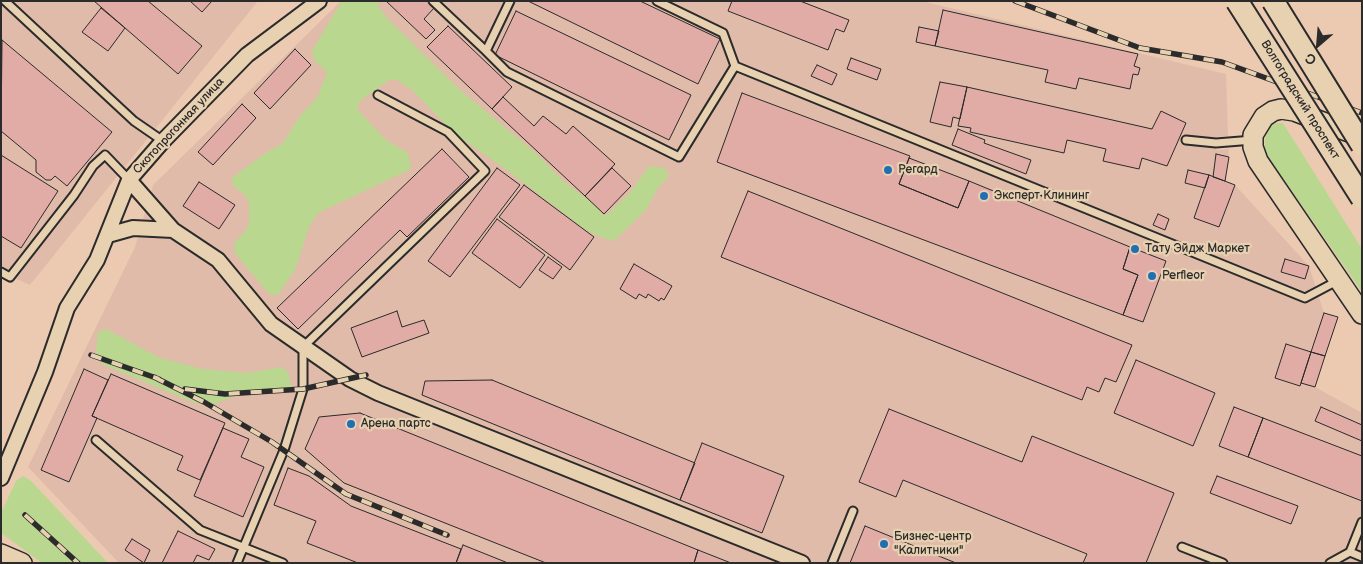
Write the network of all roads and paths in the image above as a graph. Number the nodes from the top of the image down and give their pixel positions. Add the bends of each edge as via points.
1 (5, 1) edge
2 (319, 1) edge
3 (433, 1) edge
4 (510, 1) edge
5 (658, 1) edge
6 (1237, 1) edge
7 (1273, 1) edge
8 (486, 52) junction
9 (734, 66) junction
10 (378, 95) dead end
11 (1362, 137) edge
12 (1186, 140) dead end
13 (1254, 140) junction
14 (162, 141) junction
15 (1362, 144) edge
16 (129, 180) junction
17 (1362, 198) edge
18 (173, 230) junction
19 (108, 235) junction
20 (1, 272) edge
21 (1339, 280) junction
22 (1362, 314) edge
23 (303, 347) junction
24 (96, 440) dead end
25 (1, 478) edge
26 (853, 511) dead end
27 (1362, 522) edge
28 (1182, 547) dead end
29 (244, 548) junction
30 (1350, 552) junction
31 (1, 554) edge
32 (1362, 557) edge
33 (22, 563) edge
34 (237, 563) edge
35 (282, 563) edge
36 (802, 563) edge
37 (832, 563) edge
38 (1223, 563) edge
39 (1330, 563) edge

1 - 14 lane via 134,121
2 - 14 street, Скотопрогонная улица via 247,54
3 - 8 lane
4 - 8 lane
5 - 9 lane via 724,33
6 - 17 main road, Волгоградский проспект, bridge
7 - 15 main road, bridge
8 - 9 lane via 506,72 678,156
9 - 21 lane via 1305,298
10 - 23 lane via 448,132 486,171
11 - 13 street via 1294,111 1282,110 1264,117 1257,126
12 - 13 lane via 1216,143
13 - 21 street via 1258,161
14 - 16 street, Скотопрогонная улица
16 - 18 street
16 - 19 street, Скотопрогонная улица
16 - 20 lane via 105,155 93,166 10,277
18 - 19 street via 133,228
18 - 23 street via 218,260 271,324
19 - 25 street, Скотопрогонная улица via 67,308 45,372
21 - 22 street
23 - 29 lane via 303,389 284,450
23 - 36 street via 350,379 378,393
24 - 29 lane via 200,530
26 - 37 lane
27 - 30 lane
28 - 38 lane
29 - 34 lane
29 - 35 lane
30 - 32 lane
30 - 39 lane
31 - 33 street

